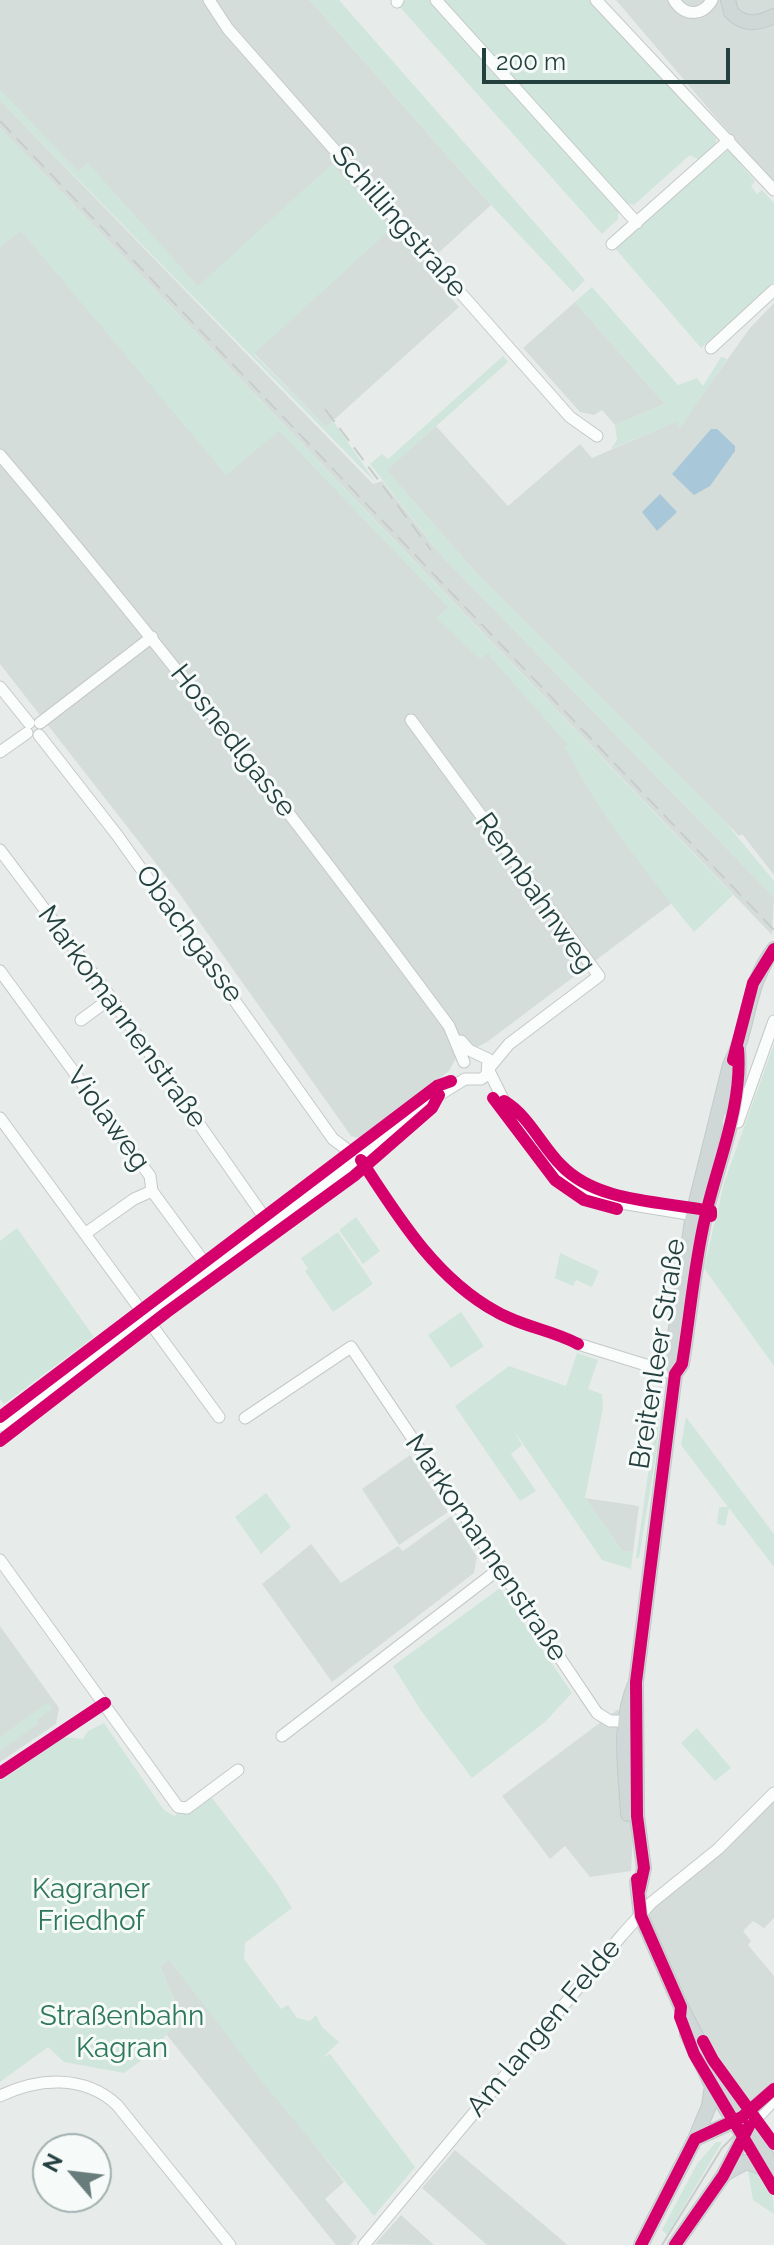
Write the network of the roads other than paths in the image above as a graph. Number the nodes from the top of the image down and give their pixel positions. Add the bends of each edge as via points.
1 (209, 0) edge
2 (436, 0) edge
3 (596, 0) edge
4 (674, 0) edge
5 (712, 0) edge
6 (728, 0) edge
7 (774, 16) edge
8 (729, 140) junction
9 (774, 190) edge
10 (637, 223) junction
11 (612, 244) dead end
12 (774, 290) edge
13 (711, 348) dead end
14 (597, 436) dead end
15 (0, 455) edge
16 (152, 637) junction
17 (0, 687) edge
18 (411, 720) dead end
19 (34, 728) junction
20 (0, 752) edge
21 (0, 850) edge
22 (774, 949) edge
23 (0, 971) edge
24 (111, 998) junction
25 (81, 1020) dead end
26 (774, 1021) edge
27 (454, 1036) junction
28 (509, 1044) junction
29 (479, 1054) junction
30 (464, 1064) junction
31 (490, 1069) junction
32 (474, 1080) junction
33 (439, 1095) junction
34 (504, 1101) junction
35 (0, 1118) edge
36 (723, 1120) junction
37 (352, 1162) junction
38 (152, 1191) junction
39 (699, 1216) junction
40 (269, 1224) junction
41 (86, 1233) junction
42 (210, 1270) junction
43 (146, 1317) junction
44 (578, 1344) dead end
45 (675, 1374) junction
46 (219, 1417) dead end
47 (245, 1418) dead end
48 (0, 1426) edge
49 (0, 1560) edge
50 (499, 1569) junction
51 (631, 1721) junction
52 (282, 1736) dead end
53 (238, 1770) dead end
54 (774, 1793) edge
55 (641, 1916) junction
56 (681, 2007) junction
57 (712, 2086) junction
58 (774, 2089) edge
59 (0, 2096) edge
60 (774, 2100) edge
61 (742, 2126) junction
62 (695, 2139) junction
63 (769, 2168) edge
64 (723, 2176) junction
65 (774, 2182) edge
66 (230, 2245) edge
67 (364, 2245) edge
68 (641, 2245) edge
69 (675, 2245) edge

1 - 14 street, Schillingstraße via 570,417
2 - 10 street
3 - 8 street
4 - 5 street via 691,13
6 - 7 main road via 731,12 746,22
8 - 9 street
8 - 10 street
10 - 11 street
12 - 13 street
15 - 16 street, Hosnedlgasse
16 - 19 street
16 - 27 street, Hosnedlgasse
17 - 19 street, Obachgasse
18 - 28 street, Rennbahnweg via 599,976
19 - 20 street
19 - 37 street, Obachgasse
21 - 24 street, Markomannenstraße
22 - 36 main road, Breitenleer Straße via 753,983 730,1065
23 - 38 street, Violaweg via 150,1176
24 - 25 street
24 - 40 street, Markomannenstraße
26 - 36 street, Breitenleer Straße via 738,1122
27 - 29 street, Hosnedlgasse
27 - 30 street, Hosnedlgasse
28 - 29 street, Rennbahnweg
28 - 31 street, Rennbahnweg
29 - 30 street, Rennbahnweg
29 - 31 street, Hosnedlgasse
30 - 32 street, Hosnedlgasse
30 - 33 street
31 - 32 street, Rennbahnweg
31 - 34 street, Hosnedlgasse
32 - 33 street via 463,1080
32 - 34 street, Hosnedlgasse
33 - 37 street
34 - 39 street via 553,1167 576,1186 615,1202
35 - 41 street
36 - 39 main road, Breitenleer Straße
37 - 40 street via 325,1190 307,1196
38 - 41 street
38 - 42 street, Violaweg
39 - 45 main road, Breitenleer Straße via 671,1362
40 - 42 street
41 - 43 street
42 - 43 street
43 - 46 street
43 - 48 street
44 - 45 street
45 - 51 main road, Breitenleer Straße via 636,1682 628,1700
47 - 50 street, Markomannenstraße via 351,1347
49 - 53 street via 181,1808
50 - 51 street, Markomannenstraße via 597,1713 606,1720
50 - 52 street
51 - 55 main road, Breitenleer Straße via 630,1844
54 - 55 street, Am langen Felde
55 - 56 main road, Breitenleer Straße
55 - 67 street, Am langen Felde
56 - 57 main road, Breitenleer Straße via 694,2054
56 - 61 main road, Breitenleer Straße
57 - 61 main road, Breitenleer Straße
57 - 62 main road
58 - 61 street
59 - 66 street via 26,2085 62,2081 102,2094 117,2105
60 - 61 street
61 - 62 main road
61 - 63 main road
61 - 64 main road
62 - 68 main road
63 - 64 main road via 737,2163
63 - 65 main road
64 - 69 main road

